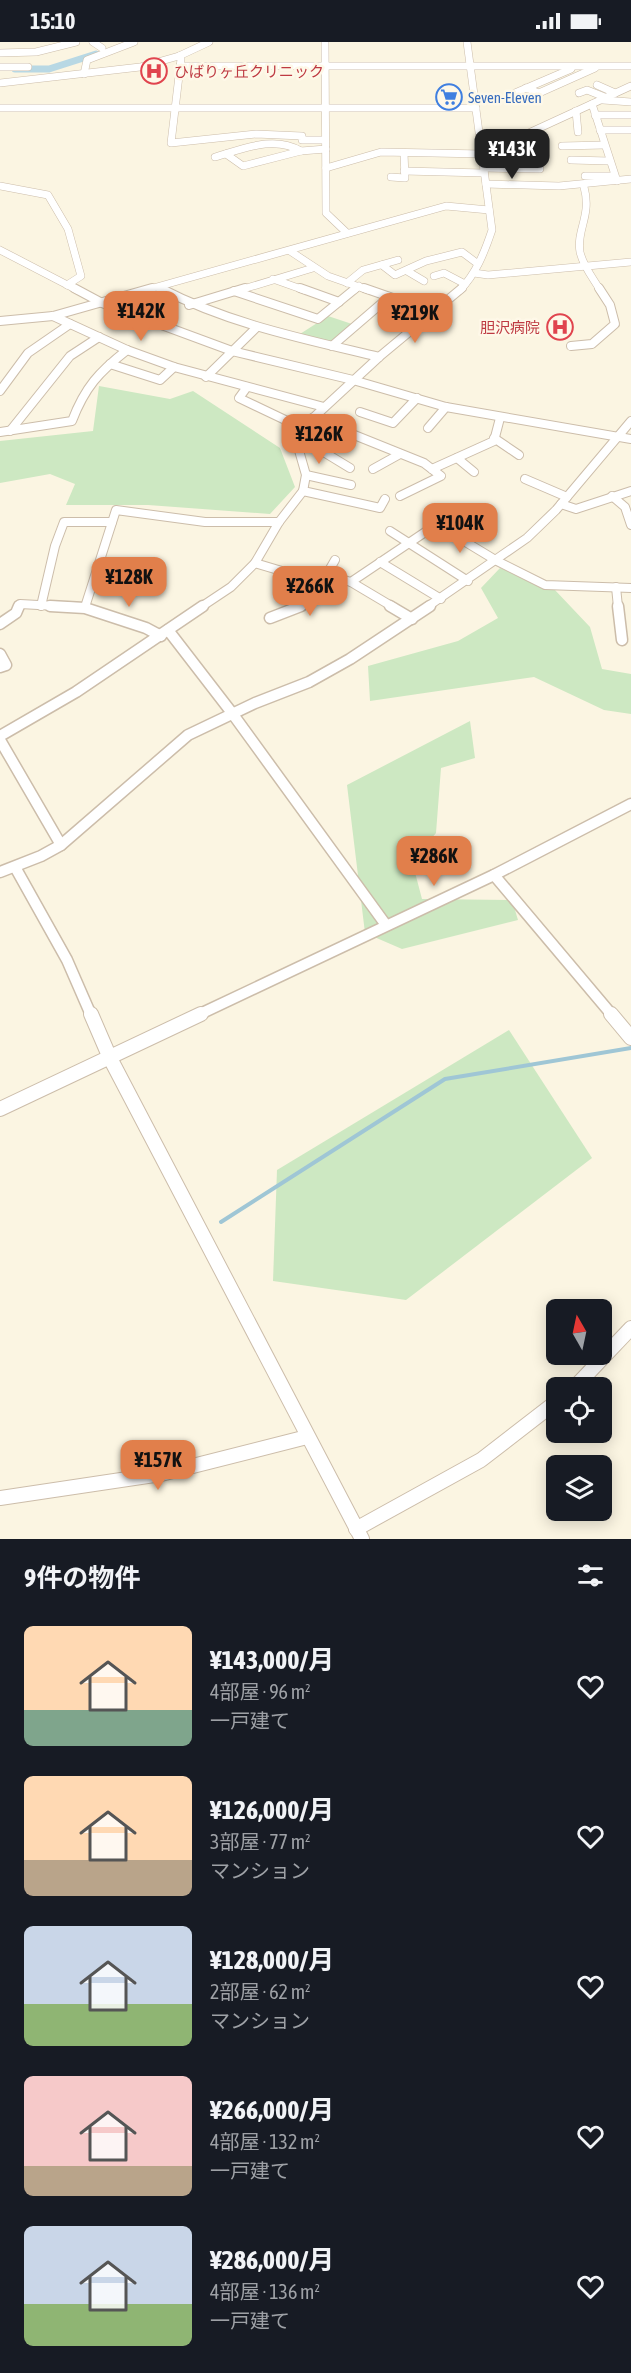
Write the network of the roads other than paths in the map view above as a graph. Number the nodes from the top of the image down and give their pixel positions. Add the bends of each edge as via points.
1 (76, 42) edge
2 (93, 42) edge
3 (134, 42) edge
4 (209, 42) edge
5 (325, 42) edge
6 (467, 42) edge
7 (66, 43) edge
8 (36, 44) dead end
9 (121, 44) edge
10 (102, 48) dead end
11 (75, 50) dead end
12 (42, 51) junction
13 (0, 53) edge
14 (179, 56) junction
15 (627, 64) edge
16 (180, 66) junction
17 (324, 66) junction
18 (471, 66) junction
19 (513, 66) junction
20 (576, 66) junction
21 (600, 66) junction
22 (0, 67) edge
23 (28, 67) dead end
24 (612, 73) dead end
25 (84, 74) junction
26 (531, 74) dead end
27 (0, 83) edge
28 (597, 85) dead end
29 (631, 86) edge
30 (526, 88) junction
31 (514, 93) dead end
32 (579, 93) dead end
33 (615, 93) junction
34 (605, 99) junction
35 (631, 102) edge
36 (592, 104) junction
37 (0, 108) edge
38 (174, 108) junction
39 (326, 108) junction
40 (476, 108) junction
41 (576, 111) junction
42 (595, 115) junction
43 (631, 115) edge
44 (600, 130) junction
45 (631, 130) edge
46 (578, 132) dead end
47 (325, 140) junction
48 (604, 145) junction
49 (562, 146) dead end
50 (326, 149) junction
51 (301, 151) junction
52 (404, 153) junction
53 (435, 153) junction
54 (226, 154) junction
55 (483, 154) junction
56 (214, 157) dead end
57 (571, 160) dead end
58 (609, 161) junction
59 (326, 168) junction
60 (540, 169) dead end
61 (484, 170) junction
62 (404, 171) junction
63 (436, 172) junction
64 (585, 176) dead end
65 (391, 177) dead end
66 (615, 179) junction
67 (631, 179) edge
68 (486, 184) junction
69 (0, 186) edge
70 (584, 187) junction
71 (489, 210) junction
72 (347, 233) junction
73 (0, 250) edge
74 (290, 251) junction
75 (398, 260) dead end
76 (631, 262) edge
77 (382, 264) junction
78 (478, 264) junction
79 (585, 266) junction
80 (313, 268) junction
81 (407, 271) junction
82 (474, 273) junction
83 (434, 276) dead end
84 (273, 279) junction
85 (424, 281) dead end
86 (347, 283) junction
87 (465, 284) junction
88 (68, 285) junction
89 (359, 286) junction
90 (159, 288) junction
91 (234, 291) junction
92 (389, 297) junction
93 (339, 302) junction
94 (102, 303) junction
95 (189, 305) junction
96 (433, 312) junction
97 (53, 316) junction
98 (0, 321) edge
99 (70, 324) junction
100 (256, 328) junction
101 (99, 338) junction
102 (332, 346) junction
103 (571, 346) dead end
104 (127, 350) junction
105 (232, 351) junction
106 (380, 357) junction
107 (110, 364) junction
108 (174, 367) junction
109 (206, 377) junction
110 (354, 380) junction
111 (247, 387) junction
112 (0, 391) edge
113 (417, 398) junction
114 (324, 407) junction
115 (446, 407) junction
116 (360, 412) dead end
117 (312, 418) junction
118 (500, 418) junction
119 (631, 421) edge
120 (302, 428) junction
121 (428, 428) dead end
122 (10, 431) junction
123 (0, 432) edge
124 (494, 438) junction
125 (618, 438) junction
126 (631, 439) edge
127 (296, 440) junction
128 (400, 454) junction
129 (519, 455) dead end
130 (457, 458) junction
131 (350, 468) dead end
132 (373, 469) dead end
133 (432, 469) junction
134 (474, 472) dead end
135 (306, 475) junction
136 (525, 479) dead end
137 (351, 485) dead end
138 (303, 490) junction
139 (631, 491) edge
140 (400, 496) dead end
141 (612, 496) junction
142 (385, 500) dead end
143 (564, 501) junction
144 (452, 514) dead end
145 (112, 522) junction
146 (279, 522) junction
147 (436, 524) junction
148 (631, 525) edge
149 (390, 531) dead end
150 (409, 542) junction
151 (335, 560) dead end
152 (497, 561) junction
153 (380, 562) junction
154 (255, 563) junction
155 (324, 579) junction
156 (468, 581) junction
157 (351, 582) junction
158 (616, 587) junction
159 (631, 588) edge
160 (441, 599) junction
161 (41, 606) junction
162 (85, 608) junction
163 (270, 618) dead end
164 (412, 619) junction
165 (0, 624) edge
166 (164, 633) junction
167 (622, 640) dead end
168 (0, 654) edge
169 (0, 668) edge
170 (232, 713) junction
171 (0, 738) edge
172 (631, 804) edge
173 (61, 845) junction
174 (15, 867) junction
175 (0, 872) edge
176 (494, 875) junction
177 (386, 925) junction
178 (631, 1038) edge
179 (110, 1058) junction
180 (0, 1109) edge
181 (631, 1328) edge
182 (584, 1377) edge
183 (546, 1410) edge
184 (308, 1437) junction
185 (0, 1498) edge
186 (359, 1534) edge

1 - 7 street
2 - 10 street
3 - 9 street
4 - 14 street
5 - 17 street
6 - 18 street
7 - 11 street
7 - 12 street
8 - 12 street
9 - 25 street via 87,60
12 - 13 street
14 - 16 street
14 - 25 street via 140,67
15 - 21 street
15 - 24 street
16 - 17 street
16 - 38 street
17 - 18 street
17 - 39 street
18 - 19 street
18 - 40 street
19 - 20 street
19 - 26 street
20 - 21 street
20 - 30 street
21 - 30 street via 539,93
22 - 23 street
25 - 27 street
28 - 33 street
29 - 33 street
30 - 31 street
32 - 34 street via 587,90
33 - 34 street
34 - 35 street
34 - 36 street
36 - 41 street
36 - 42 street
37 - 38 street
38 - 39 street
38 - 47 street via 171,143 256,134
39 - 40 street
39 - 47 street
40 - 55 street
41 - 46 street
41 - 55 street
42 - 43 street
42 - 44 street
44 - 45 street
44 - 48 street
47 - 50 street
48 - 49 street
48 - 58 street
50 - 51 street
50 - 59 street
51 - 54 street via 292,144 266,144
51 - 54 street via 243,166
52 - 53 street
52 - 59 street via 381,152
52 - 62 street
53 - 55 street
53 - 63 street
54 - 56 street
55 - 61 street
57 - 58 street
58 - 66 street
59 - 72 street via 326,213
60 - 61 street
61 - 63 street
61 - 68 street
62 - 63 street
62 - 65 street via 405,178
64 - 66 street
66 - 67 street
66 - 70 street
68 - 70 street
68 - 71 street
69 - 88 street via 48,195 68,229 81,276
70 - 79 street via 589,200 580,244
71 - 72 street via 446,206
71 - 78 street via 492,230
72 - 74 street
73 - 88 street
74 - 80 street
74 - 90 street
75 - 77 street
76 - 79 street
77 - 81 street via 395,275
77 - 86 street via 363,270
78 - 81 street via 462,252 426,261
78 - 82 street
79 - 82 street
79 - 103 street via 614,314 615,324 592,344
80 - 84 street
80 - 86 street
81 - 85 street
82 - 87 street
83 - 87 street via 444,273
84 - 91 street
84 - 93 street
86 - 89 street
87 - 96 street
88 - 94 street
89 - 92 street
89 - 93 street
90 - 94 street
90 - 95 street
91 - 93 street via 318,319
91 - 95 street
92 - 96 street
92 - 102 street
94 - 97 street
94 - 105 street
95 - 100 street
96 - 106 street
97 - 98 street
97 - 99 street
99 - 101 street
99 - 112 street via 28,353
100 - 102 street
100 - 105 street
101 - 104 street
101 - 122 street via 70,356
102 - 106 street
104 - 107 street
104 - 108 street
105 - 109 street
105 - 110 street
106 - 110 street
107 - 108 street via 160,380
107 - 122 street via 92,378 72,421
108 - 109 street
109 - 111 street
110 - 113 street
110 - 114 street
111 - 114 street
111 - 120 street via 239,398
113 - 115 street
113 - 116 street via 393,423
114 - 117 street
115 - 118 street
115 - 121 street
117 - 120 street
117 - 128 street
118 - 124 street
118 - 125 street
119 - 125 street
120 - 127 street
122 - 123 street
124 - 129 street
124 - 130 street
125 - 126 street
125 - 143 street
127 - 131 street via 304,440
127 - 135 street
128 - 132 street
128 - 133 street
130 - 133 street
130 - 134 street
133 - 140 street via 441,476
135 - 137 street
135 - 138 street
136 - 143 street
138 - 142 street via 380,508
138 - 146 street
139 - 141 street
141 - 143 street via 576,509
141 - 148 street via 625,507
143 - 152 street
144 - 147 street
145 - 146 street via 116,510 205,522
145 - 161 street via 64,522
145 - 162 street
146 - 154 street
147 - 150 street
147 - 152 street
149 - 150 street
150 - 153 street
150 - 156 street
151 - 155 street
152 - 156 street
152 - 158 street via 550,586
153 - 157 street
153 - 160 street
154 - 155 street
154 - 166 street via 231,587
155 - 157 street
155 - 163 street via 311,602
156 - 160 street
157 - 164 street
158 - 159 street
158 - 167 street
160 - 164 street
161 - 162 street
161 - 165 street via 20,604 16,613
162 - 166 street
164 - 170 street via 309,682
166 - 170 street
166 - 171 street
168 - 169 street via 6,665
170 - 173 street via 171,747
170 - 177 street
171 - 173 street
172 - 176 street
173 - 174 street
174 - 175 street
174 - 179 street via 67,960
176 - 177 street
176 - 178 street
177 - 179 street
179 - 180 street
179 - 184 street
181 - 182 street
183 - 186 street via 481,1460
184 - 185 street via 161,1474
184 - 186 street

